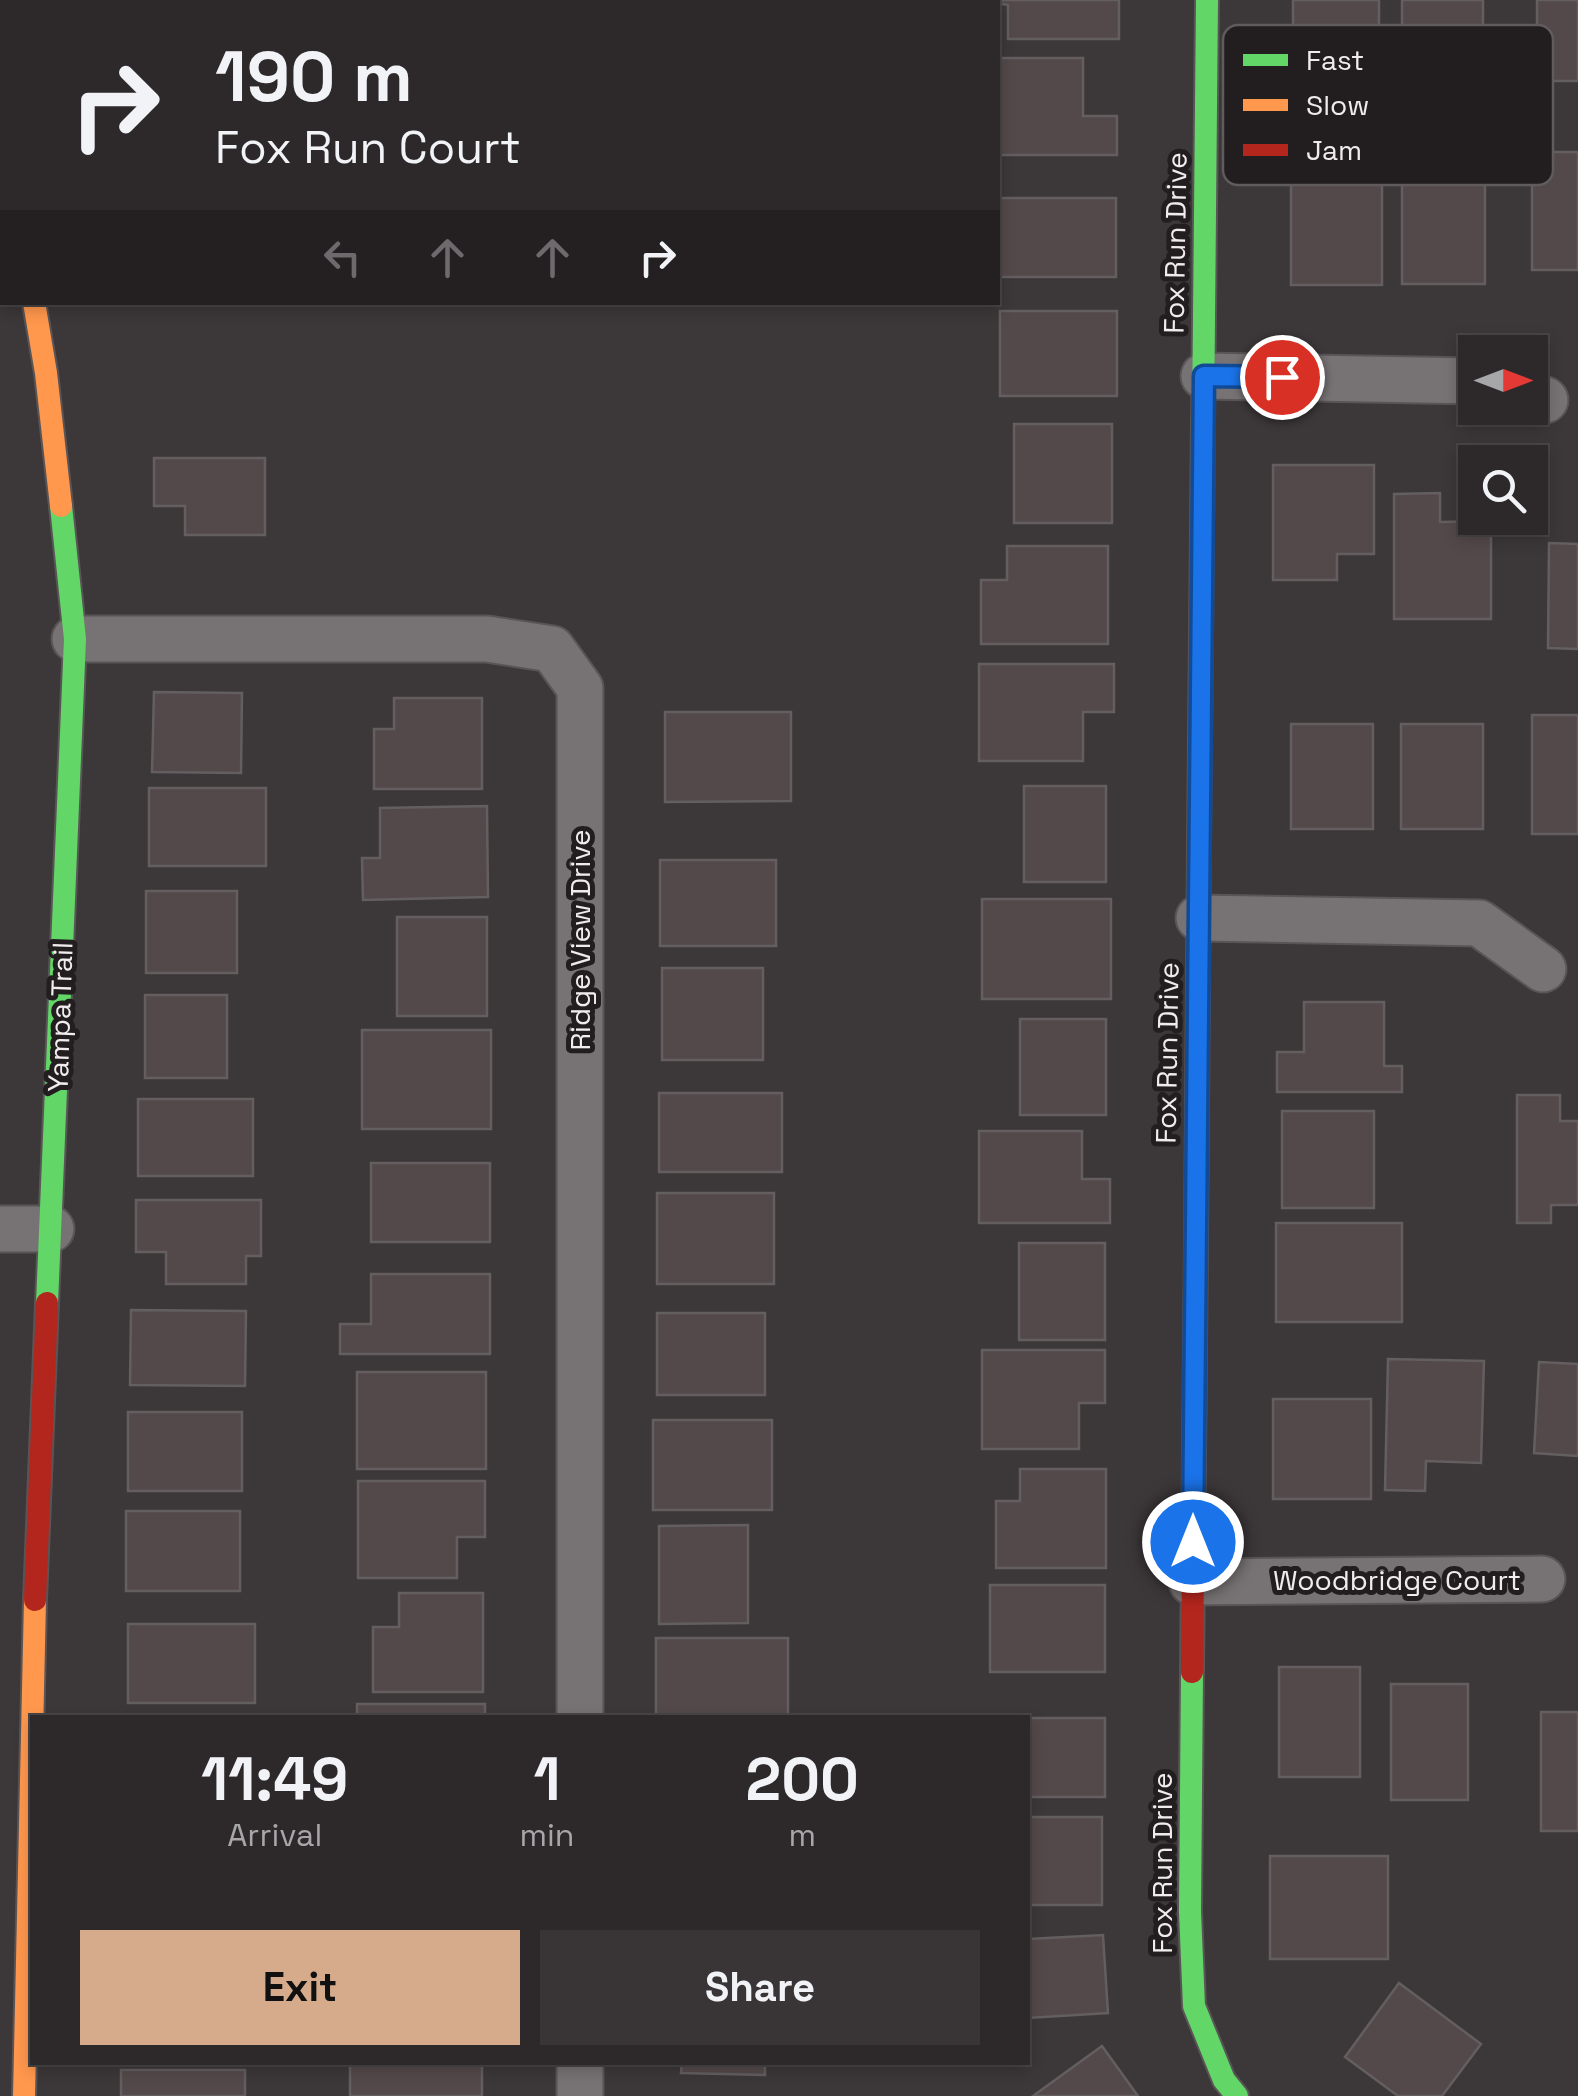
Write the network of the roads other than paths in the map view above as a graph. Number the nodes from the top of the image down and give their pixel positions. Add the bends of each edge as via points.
1 (1208, 0) edge
2 (35, 305) edge
3 (1204, 376) junction
4 (1458, 380) edge
5 (75, 639) junction
6 (1198, 918) junction
7 (1544, 970) dead end
8 (0, 1229) edge
9 (51, 1229) junction
10 (1542, 1579) dead end
11 (1192, 1582) junction
12 (580, 1715) edge
13 (15, 1734) edge
14 (580, 2065) edge
15 (24, 2096) edge
16 (580, 2096) edge
17 (1236, 2096) edge

1 - 3 street, Fox Run Drive
2 - 5 street, Yampa Trail
3 - 4 street
3 - 6 street, Fox Run Drive
5 - 9 street, Yampa Trail
5 - 12 street, Ridge View Drive via 488,639 552,649 580,688
6 - 7 street via 1479,923
6 - 11 street, Fox Run Drive
8 - 9 street
9 - 13 street, Yampa Trail
10 - 11 street, Woodbridge Court
11 - 17 street, Fox Run Drive via 1194,2006
13 - 15 street, Yampa Trail
14 - 16 street

